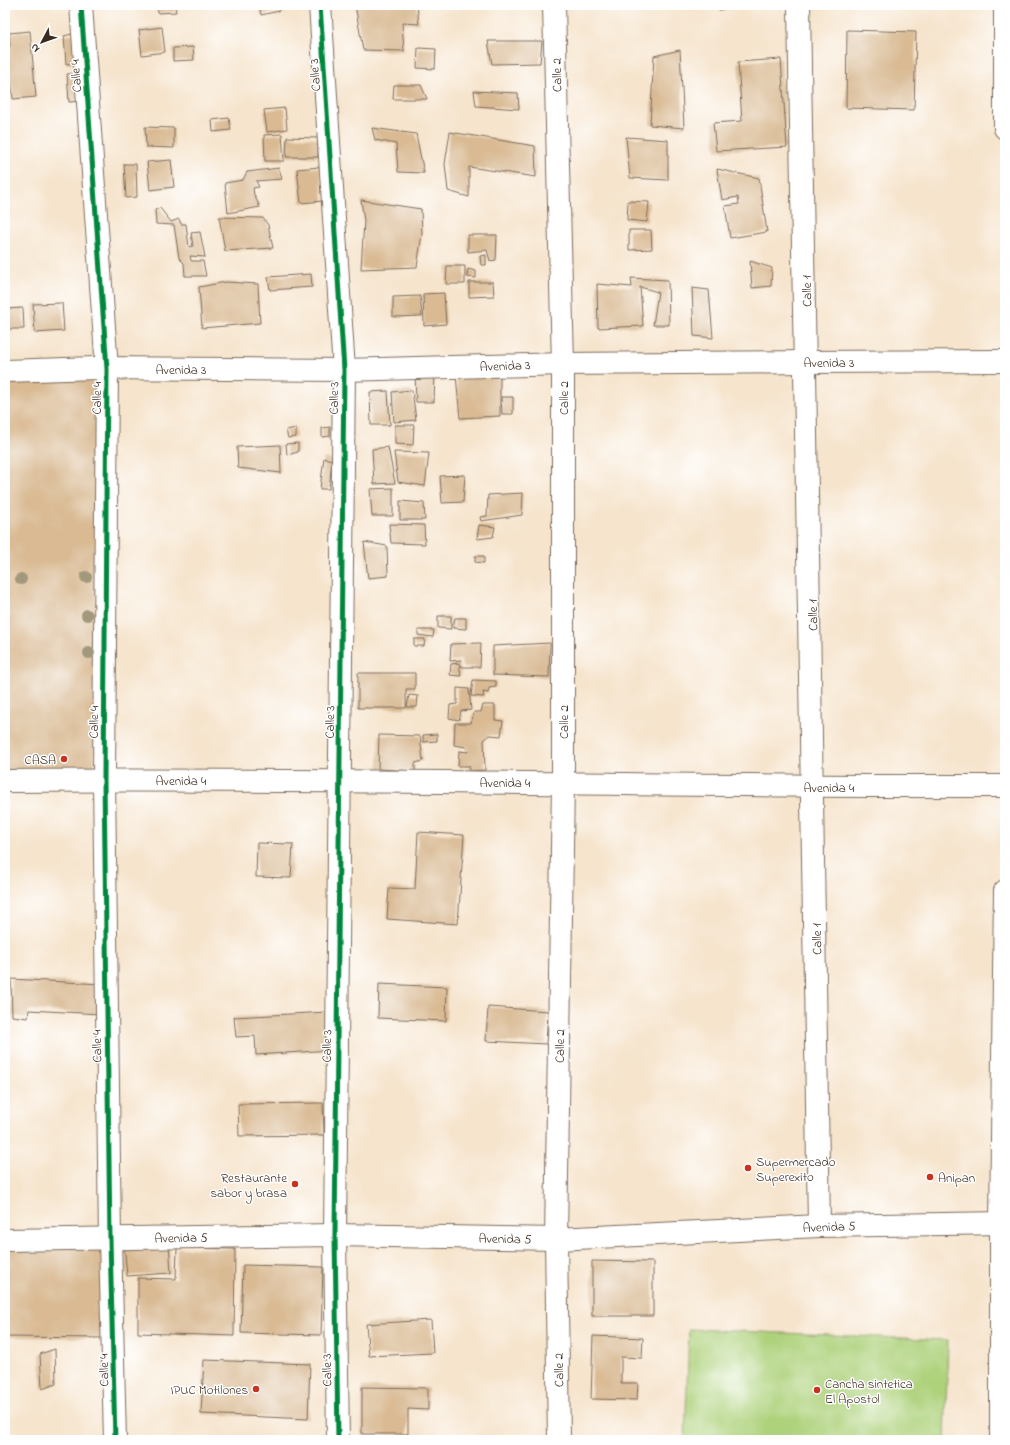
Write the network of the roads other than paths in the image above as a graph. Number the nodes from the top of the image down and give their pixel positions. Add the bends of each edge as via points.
1 (81, 5) edge
2 (320, 5) edge
3 (554, 5) edge
4 (799, 5) edge
5 (1005, 5) edge
6 (1005, 128) edge
7 (1005, 361) edge
8 (807, 362) junction
9 (563, 364) junction
10 (107, 369) junction
11 (344, 370) junction
12 (5, 371) edge
13 (104, 780) junction
14 (5, 781) edge
15 (340, 781) junction
16 (563, 783) junction
17 (1005, 786) edge
18 (814, 787) junction
19 (1005, 891) edge
20 (1003, 1223) edge
21 (819, 1226) junction
22 (335, 1234) junction
23 (110, 1239) junction
24 (556, 1239) junction
25 (5, 1240) edge
26 (115, 1440) edge
27 (338, 1440) edge
28 (559, 1440) edge
29 (1001, 1440) edge

1 - 10 street, Calle 4
2 - 11 street, Calle 3
3 - 9 street, Calle 2
4 - 8 street, Calle 1
5 - 6 street
7 - 8 street, Avenida 3
8 - 9 street, Avenida 3
8 - 18 street, Calle 1
9 - 11 street, Avenida 3
9 - 16 street, Calle 2
10 - 11 street, Avenida 3
10 - 12 street, Avenida 3
10 - 13 street, Calle 4
11 - 15 street, Calle 3
13 - 14 street, Avenida 4
13 - 15 street, Avenida 4
13 - 23 street, Calle 4
15 - 16 street, Avenida 4
15 - 22 street, Calle 3
16 - 18 street, Avenida 4
16 - 24 street, Calle 2
17 - 18 street, Avenida 4
18 - 21 street, Calle 1
19 - 20 street
20 - 21 street, Avenida 5
20 - 29 street
21 - 24 street, Avenida 5
22 - 23 street, Avenida 5
22 - 24 street, Avenida 5
22 - 27 street, Calle 3
23 - 25 street, Avenida 5
23 - 26 street, Calle 4
24 - 28 street, Calle 2

